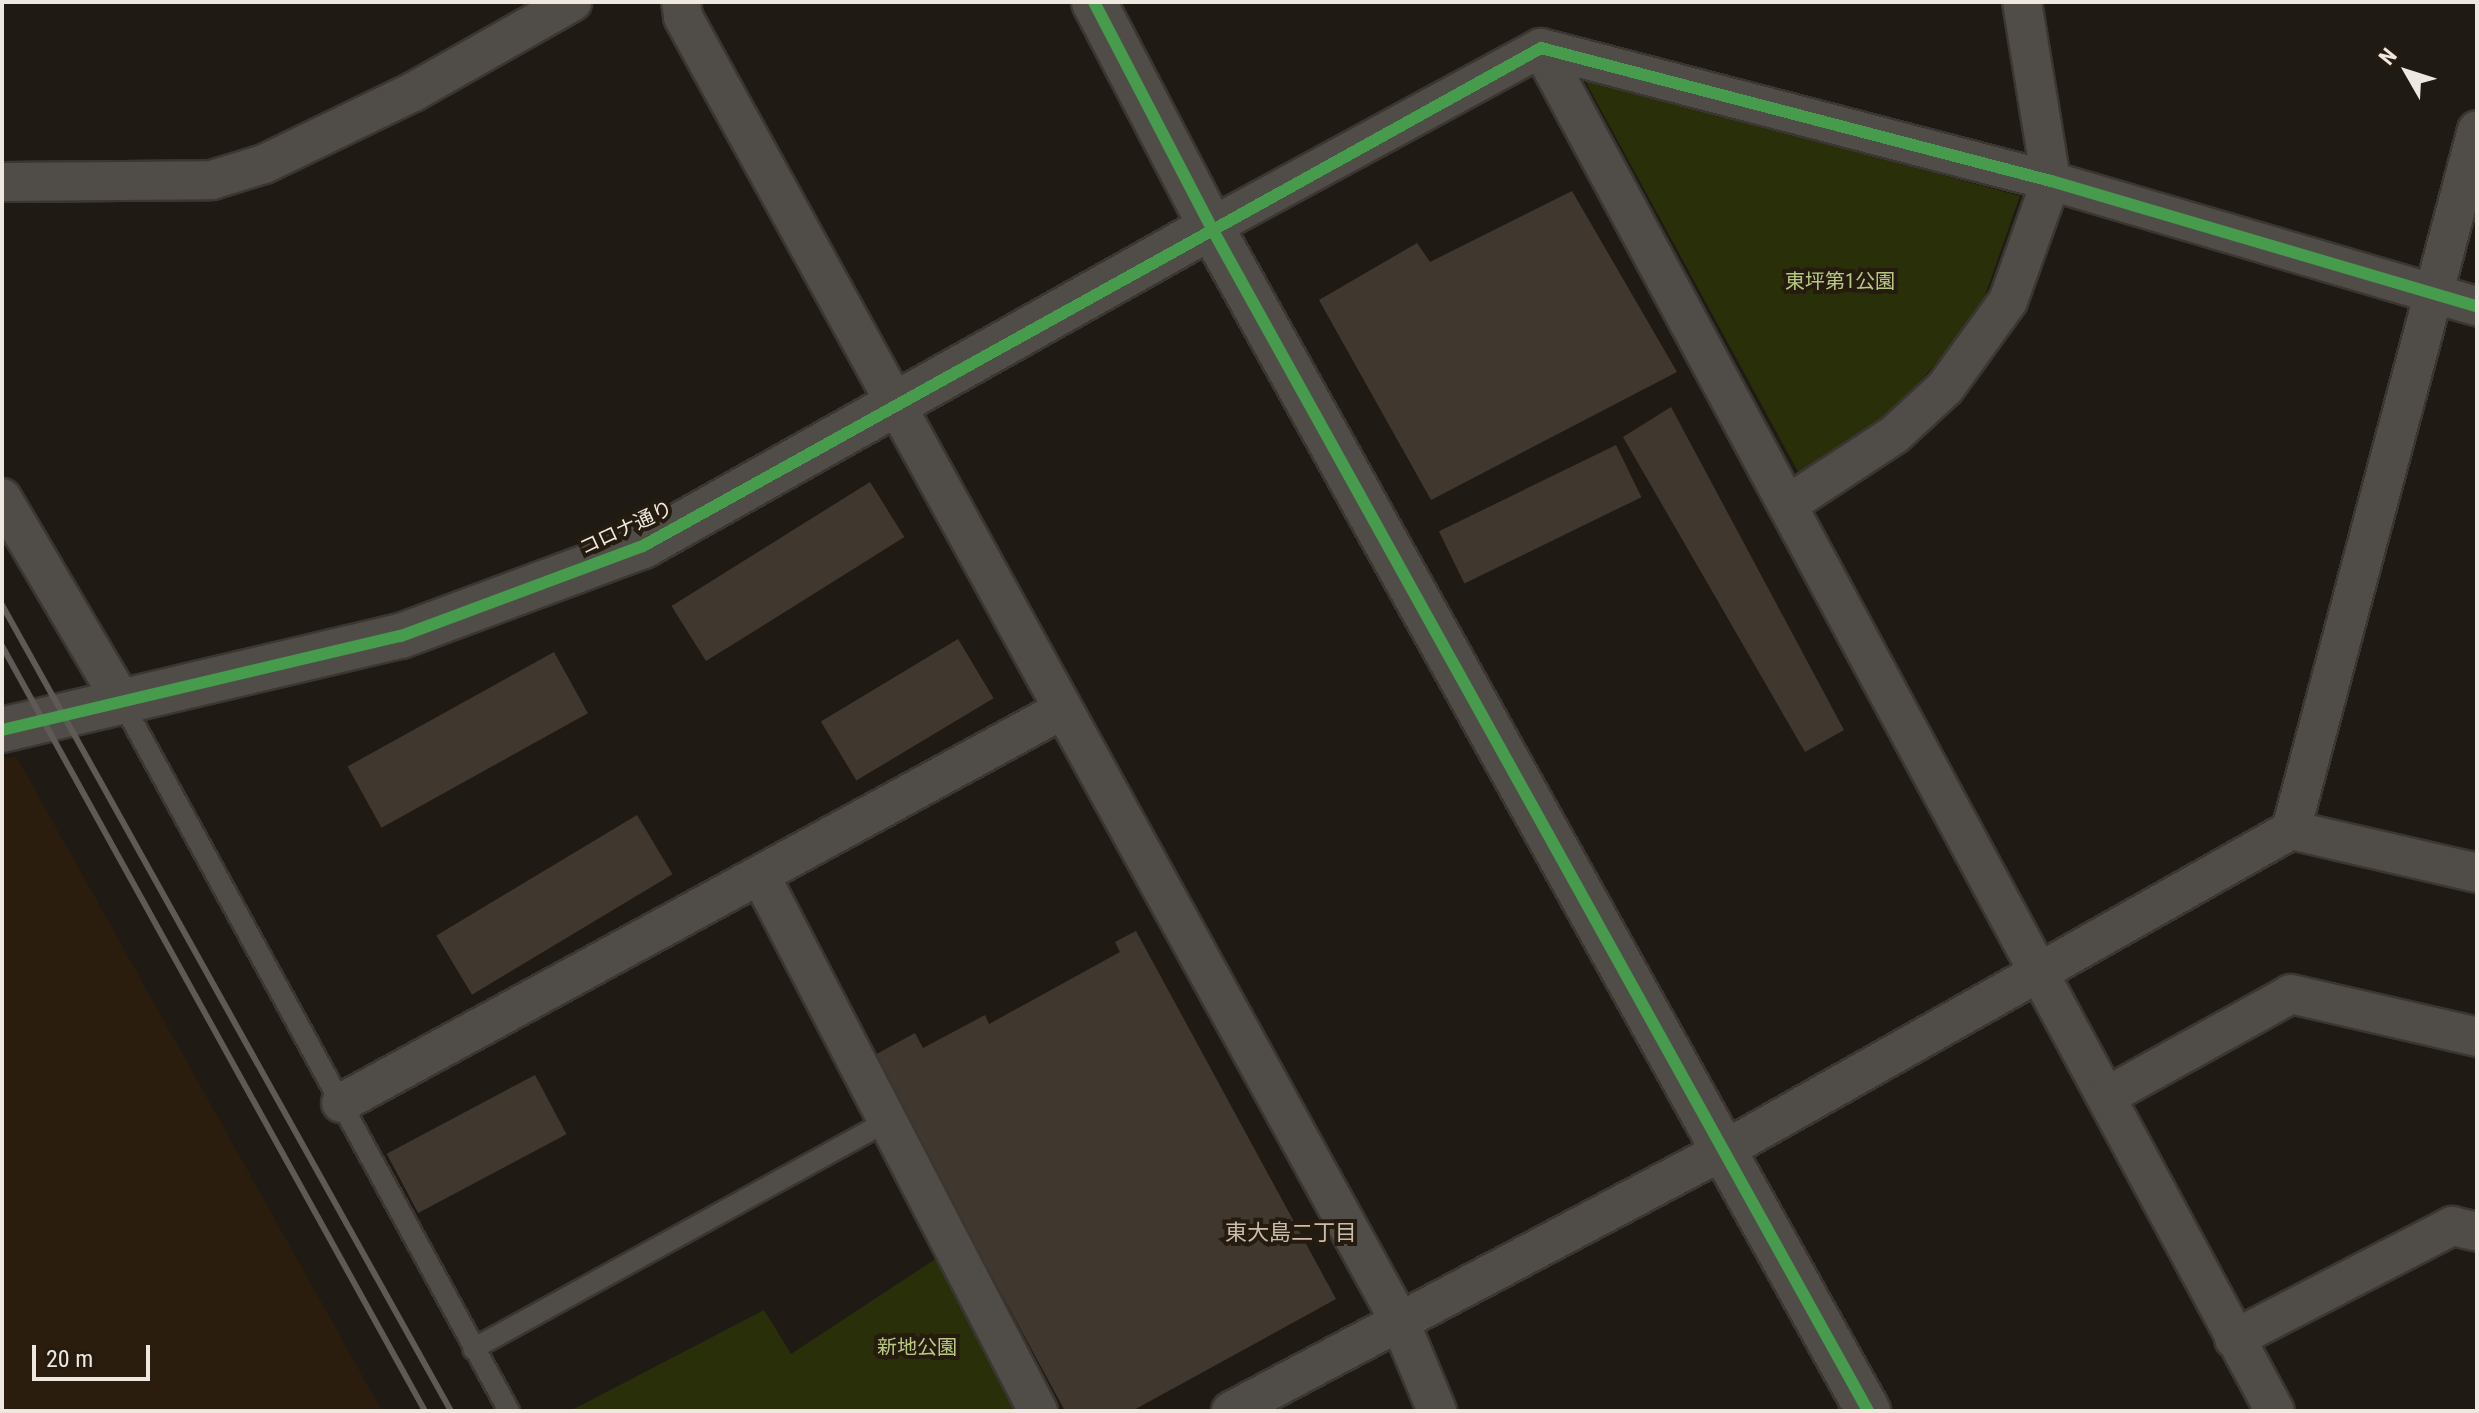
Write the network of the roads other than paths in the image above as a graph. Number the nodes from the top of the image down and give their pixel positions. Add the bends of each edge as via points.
1 (572, 2) edge
2 (681, 2) edge
3 (1094, 2) edge
4 (2022, 2) edge
5 (1541, 48) junction
6 (2477, 130) edge
7 (2051, 181) junction
8 (2, 182) edge
9 (1211, 227) junction
10 (2432, 294) junction
11 (2477, 306) edge
12 (897, 405) junction
13 (2, 498) edge
14 (1787, 505) junction
15 (122, 702) junction
16 (1062, 710) junction
17 (2, 730) edge
18 (2291, 830) junction
19 (2477, 873) edge
20 (761, 877) junction
21 (2037, 973) junction
22 (2477, 1037) edge
23 (2107, 1096) junction
24 (341, 1103) junction
25 (888, 1121) junction
26 (1726, 1149) junction
27 (2477, 1232) edge
28 (1400, 1322) junction
29 (2234, 1339) junction
30 (473, 1349) junction
31 (509, 1411) edge
32 (1038, 1411) edge
33 (1231, 1411) edge
34 (1437, 1411) edge
35 (1868, 1411) edge
36 (2275, 1411) edge

1 - 8 street via 413,92 238,172 212,180
2 - 12 street via 683,17
3 - 9 street
4 - 7 street
5 - 7 street
5 - 9 street
5 - 14 street
6 - 10 street
7 - 10 street
7 - 14 street via 2008,301 1945,388 1894,435
9 - 12 street, コロナ通り
9 - 26 street
10 - 11 street
10 - 18 street
12 - 15 street, コロナ通り via 643,546 519,595 401,636
12 - 16 street
13 - 15 street
14 - 21 street
15 - 17 street, コロナ通り
15 - 24 lane
16 - 20 street
16 - 28 street
18 - 19 street
18 - 21 street
20 - 24 street
20 - 25 street
21 - 23 street
21 - 26 street
22 - 23 street via 2291,994
23 - 29 street
24 - 30 lane
25 - 30 lane
25 - 32 street
26 - 28 street
26 - 35 street
27 - 29 street via 2452,1226
28 - 33 street
28 - 34 street
29 - 36 street
30 - 31 lane

